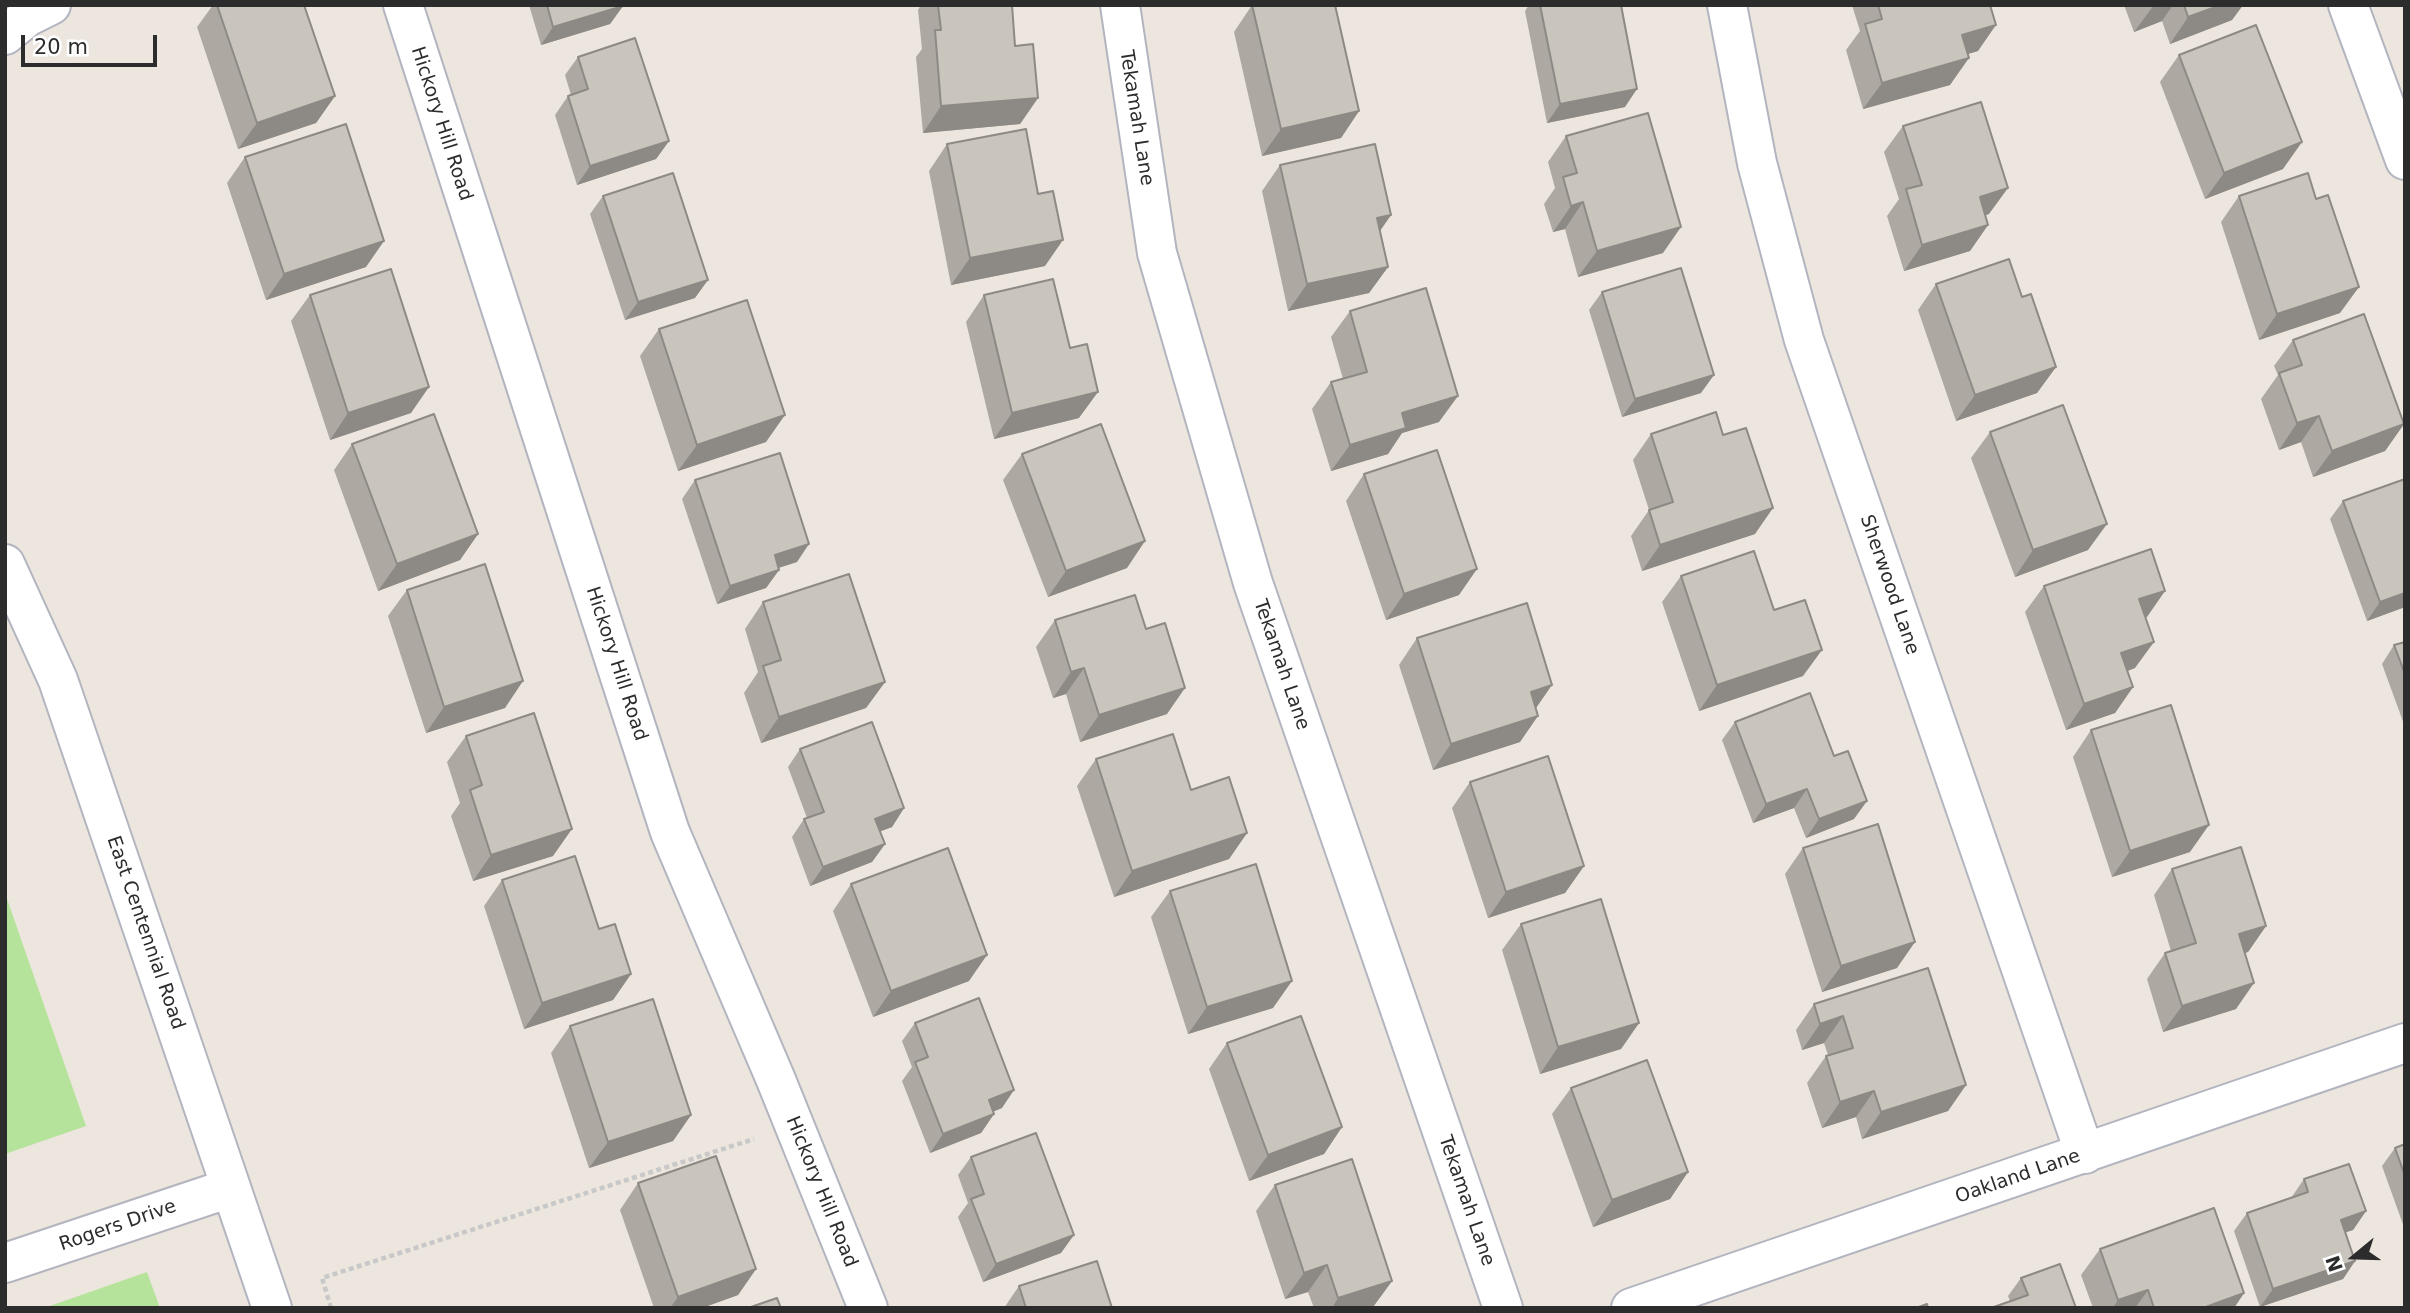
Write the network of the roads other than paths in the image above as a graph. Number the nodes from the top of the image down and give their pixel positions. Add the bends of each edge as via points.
1 (51, 5) edge
2 (403, 5) edge
3 (1120, 5) edge
4 (1727, 5) edge
5 (2348, 5) edge
6 (5, 35) edge
7 (2405, 160) edge
8 (5, 564) edge
9 (2405, 1043) edge
10 (2085, 1154) junction
11 (230, 1188) junction
12 (5, 1264) edge
13 (272, 1308) edge
14 (869, 1308) edge
15 (1503, 1308) edge
16 (1630, 1308) edge

1 - 6 street
2 - 14 street, Hickory Hill Road via 670,832
3 - 15 street, Tekamah Lane via 1157,253 1253,583
4 - 10 street, Sherwood Lane via 1757,163 1804,340
5 - 7 street
8 - 11 street, East Centennial Road via 58,680
9 - 10 street, Oakland Lane
10 - 16 street, Oakland Lane
11 - 12 street, Rogers Drive
11 - 13 street, East Centennial Road

